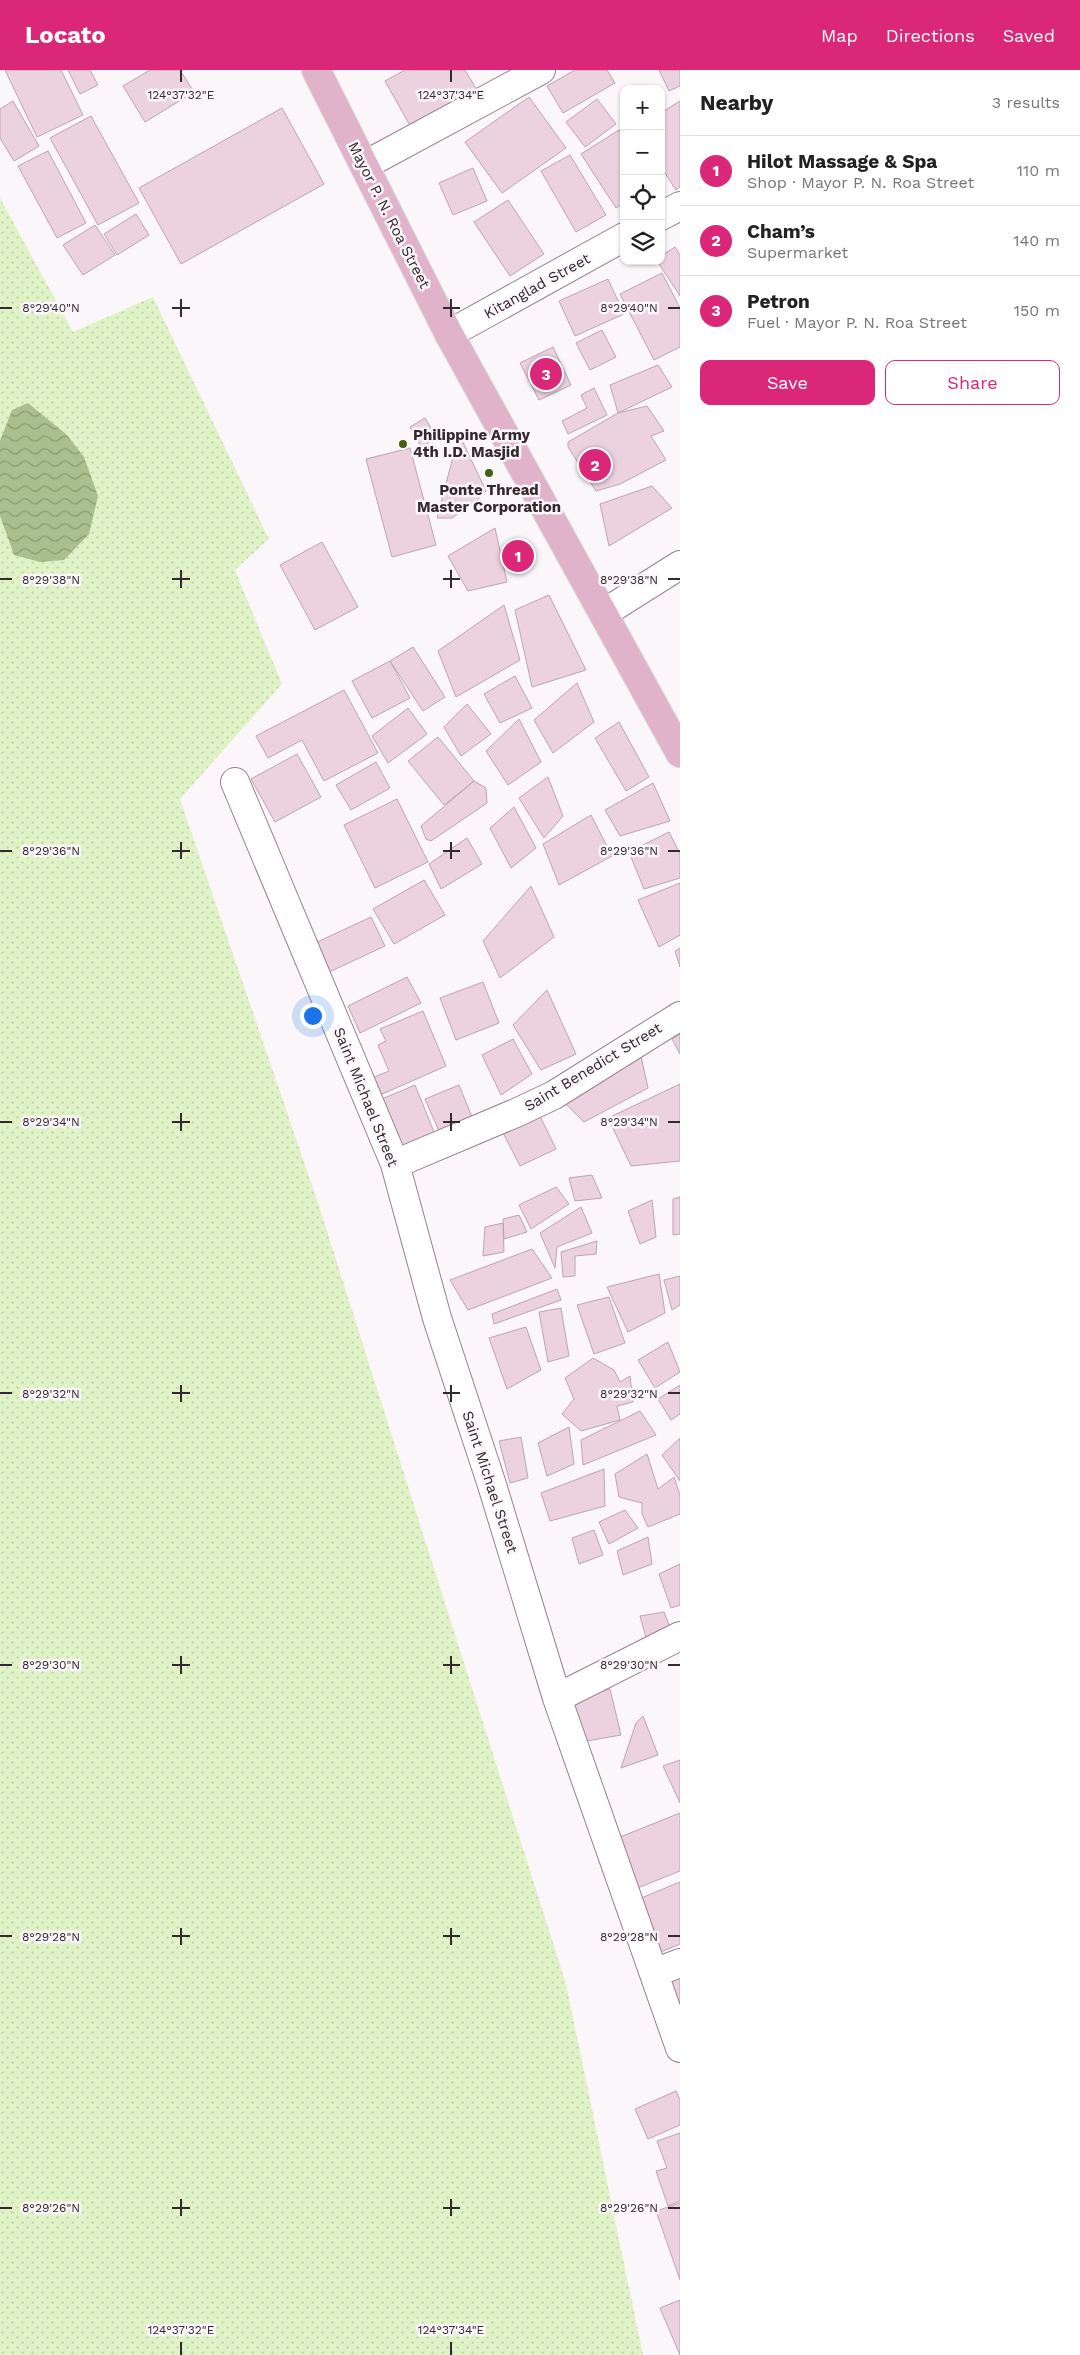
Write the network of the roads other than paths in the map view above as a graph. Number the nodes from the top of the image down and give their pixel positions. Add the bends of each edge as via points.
1 (316, 70) edge
2 (541, 70) edge
3 (365, 165) junction
4 (680, 206) edge
5 (665, 214) edge
6 (620, 239) edge
7 (449, 334) junction
8 (680, 565) edge
9 (604, 613) junction
10 (680, 753) edge
11 (235, 782) dead end
12 (680, 1016) edge
13 (395, 1164) junction
14 (680, 1636) edge
15 (557, 1698) junction
16 (680, 1963) edge
17 (654, 1974) junction
18 (680, 2048) edge

1 - 3 main road, Mayor P. N. Roa Street
2 - 3 street
3 - 7 main road, Mayor P. N. Roa Street
4 - 5 street
6 - 7 street, Kitanglad Street
7 - 9 main road, Mayor P. N. Roa Street
8 - 9 street
9 - 10 main road, Mayor P. N. Roa Street
11 - 13 street, Saint Michael Street
12 - 13 street, Saint Benedict Street via 554,1095
13 - 15 street, Saint Michael Street via 437,1318
14 - 15 street
15 - 17 street, Saint Michael Street
16 - 17 street
17 - 18 street, Saint Michael Street

